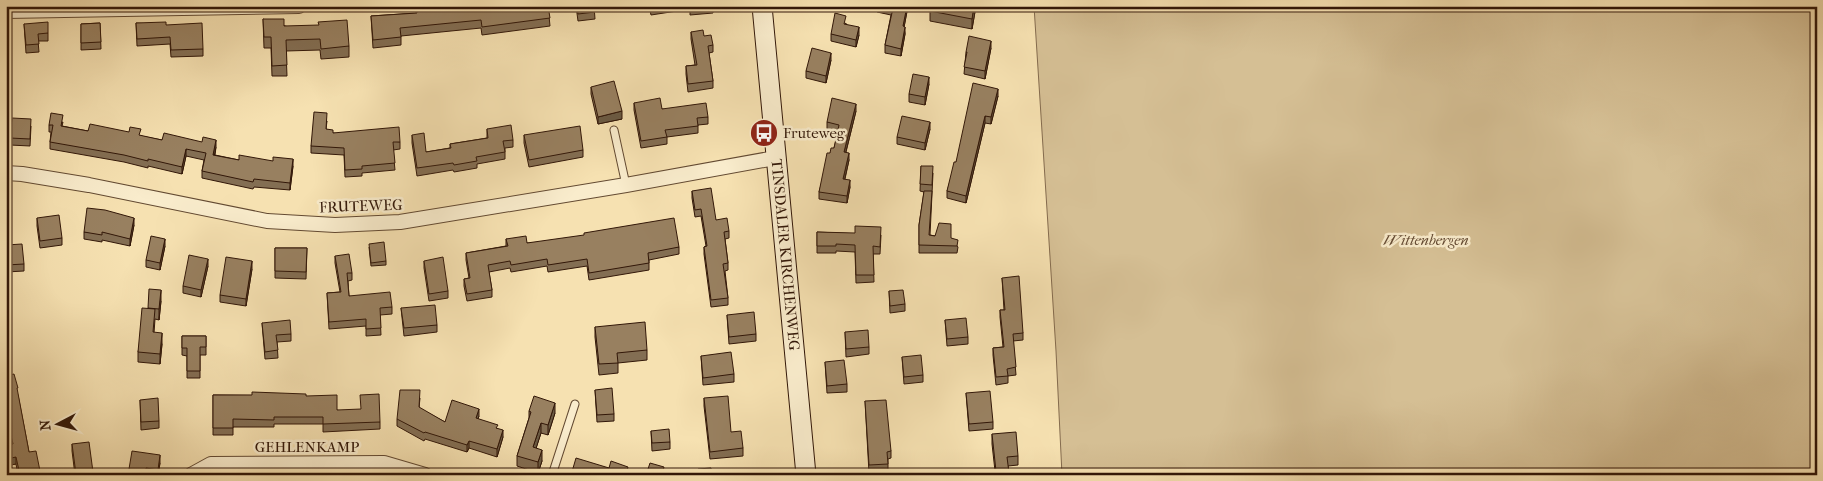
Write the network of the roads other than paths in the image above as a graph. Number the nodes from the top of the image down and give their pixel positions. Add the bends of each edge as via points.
1 (299, 6) edge
2 (762, 6) edge
3 (6, 11) edge
4 (614, 130) dead end
5 (775, 158) junction
6 (6, 173) edge
7 (626, 185) junction
8 (575, 404) dead end
9 (191, 475) edge
10 (425, 475) edge
11 (552, 475) edge
12 (806, 475) edge

1 - 3 street
2 - 5 street, TINSDALER KIRCHENWEG
4 - 7 lane
5 - 7 street, FRUTEWEG
5 - 12 street, TINSDALER KIRCHENWEG
6 - 7 street, FRUTEWEG via 89,185 267,221 335,225 400,222
8 - 11 lane
9 - 10 street, GEHLENKAMP via 211,464 384,462

